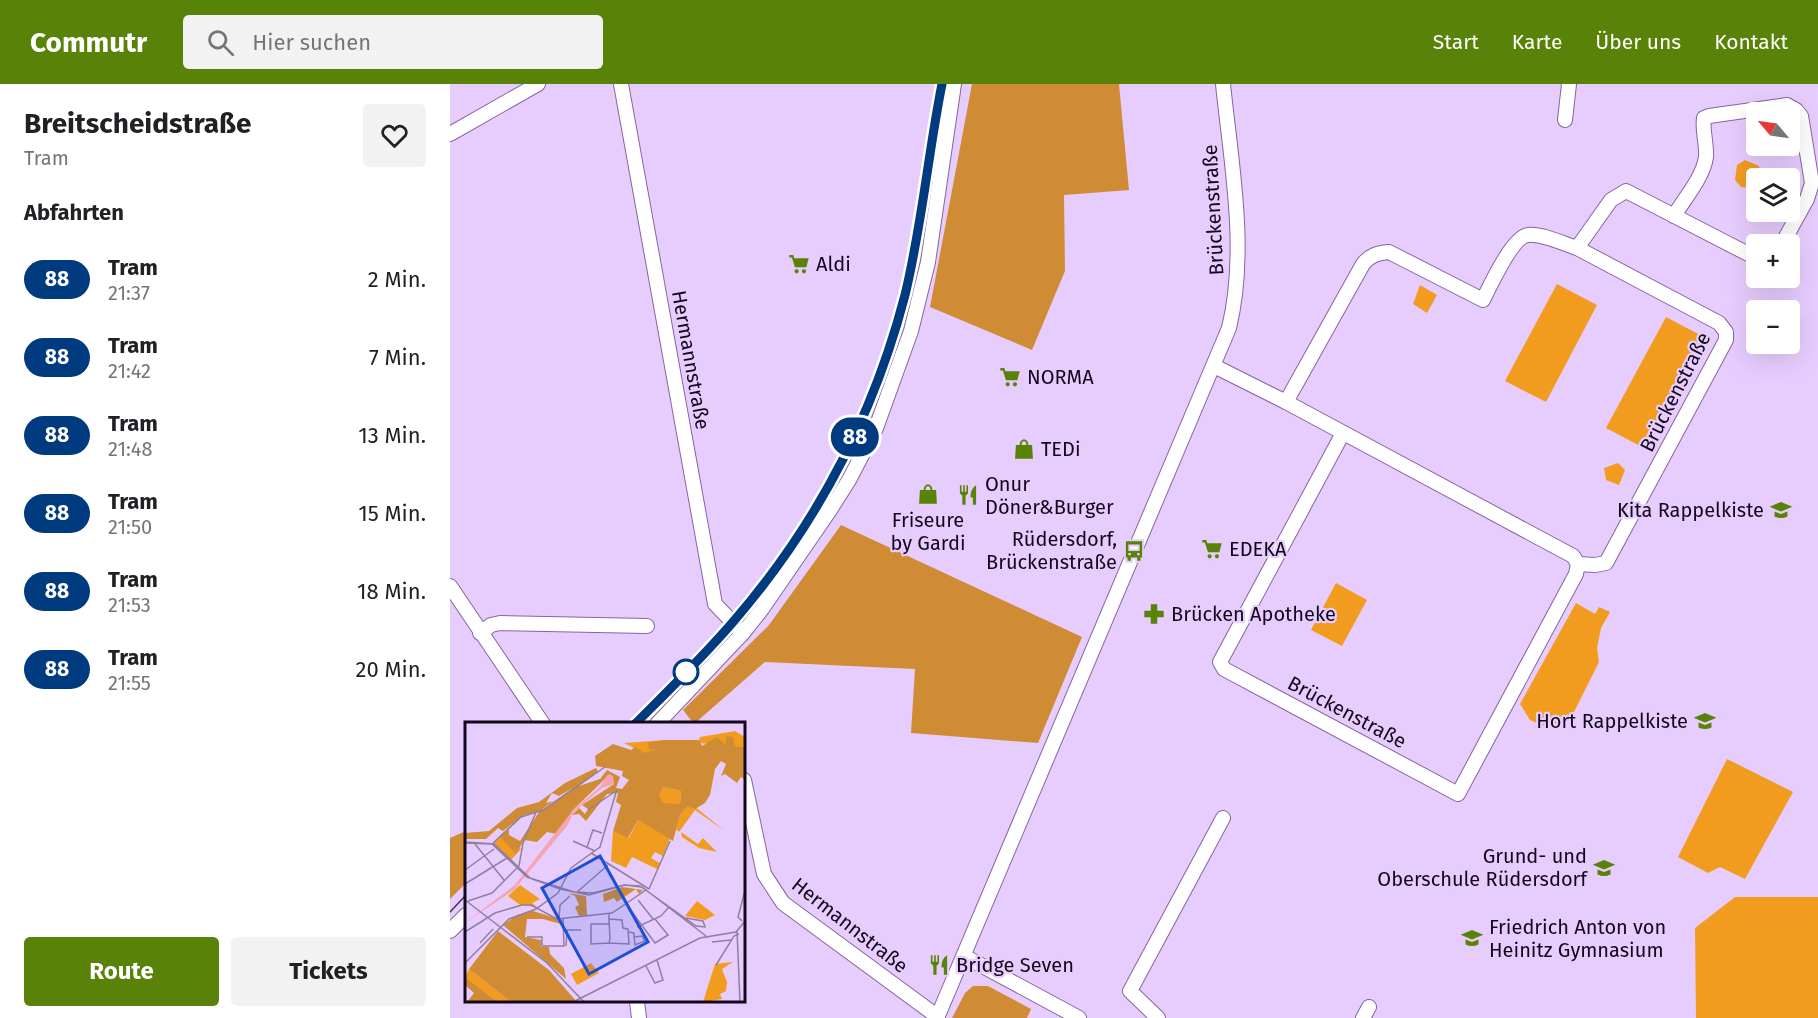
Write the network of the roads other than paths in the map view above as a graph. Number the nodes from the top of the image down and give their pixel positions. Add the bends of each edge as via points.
1 (538, 84) edge
2 (621, 84) edge
3 (954, 84) edge
4 (1223, 84) edge
5 (1569, 84) edge
6 (1565, 120) dead end
7 (450, 134) edge
8 (1674, 216) junction
9 (1788, 234) edge
10 (1577, 249) junction
11 (1746, 253) edge
12 (1214, 366) junction
13 (1286, 402) junction
14 (1343, 433) junction
15 (1578, 564) junction
16 (450, 586) edge
17 (647, 626) dead end
18 (480, 633) junction
19 (743, 633) junction
20 (542, 722) edge
21 (659, 722) edge
22 (746, 789) edge
23 (1223, 818) dead end
24 (465, 916) edge
25 (450, 932) edge
26 (964, 956) junction
27 (637, 1003) edge
28 (938, 1017) edge
29 (639, 1018) edge
30 (1078, 1018) edge
31 (1158, 1018) edge

1 - 7 street
2 - 19 street, Hermannstraße via 715,604
3 - 19 street via 928,262 911,331 885,405 843,490
4 - 12 street, Brückenstraße via 1239,263 1234,308
5 - 6 street
8 - 9 street via 1703,169 1704,118 1786,105 1801,116 1812,183
8 - 10 street via 1626,191 1611,200
8 - 11 street
10 - 13 street, Brückenstraße via 1529,234 1521,237 1483,300 1389,252 1374,255 1362,264
10 - 15 street, Brückenstraße via 1719,323 1726,332 1726,340 1606,563
12 - 13 street
12 - 26 street, Brückenstraße
13 - 14 street
14 - 15 street via 1573,556
14 - 15 street, Brückenstraße via 1227,647 1220,662 1224,669 1458,794
16 - 18 street
17 - 18 street via 500,623
18 - 20 street
19 - 21 street
22 - 28 street, Hermannstraße via 764,874 783,903
23 - 31 street via 1130,991
24 - 25 street
26 - 28 street, Brückenstraße
26 - 30 street
27 - 29 street

